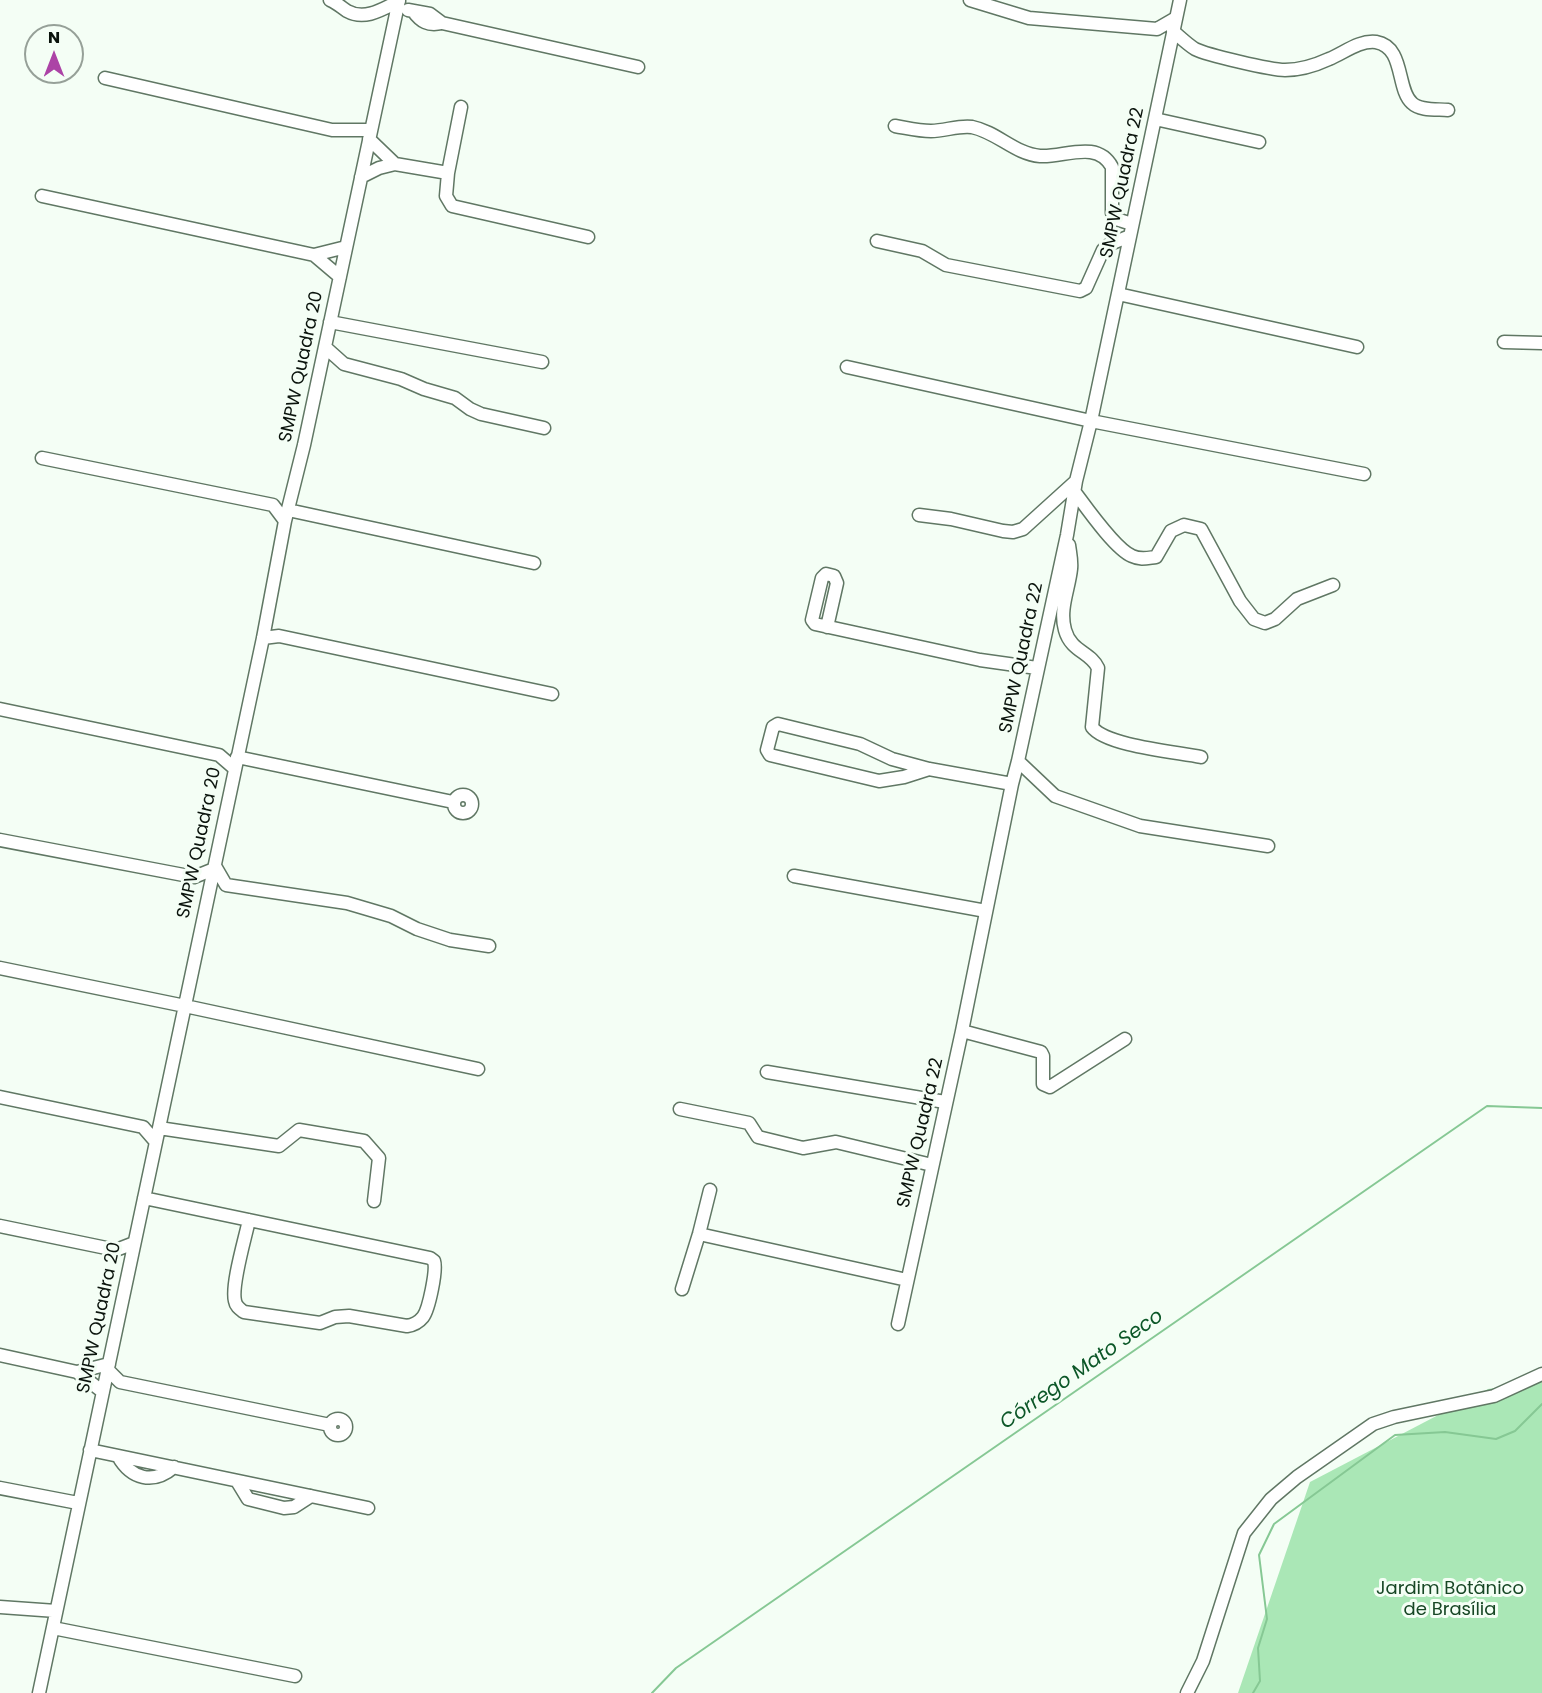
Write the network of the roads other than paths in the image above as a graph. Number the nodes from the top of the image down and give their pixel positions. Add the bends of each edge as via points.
1 (330, 0) edge
2 (970, 0) edge
3 (1180, 0) edge
4 (398, 3) edge
5 (1176, 18) junction
6 (1173, 31) junction
7 (638, 67) dead end
8 (105, 78) dead end
9 (461, 107) dead end
10 (1448, 110) dead end
11 (1155, 118) junction
12 (895, 126) dead end
13 (370, 135) junction
14 (1259, 142) dead end
15 (395, 164) junction
16 (448, 173) junction
17 (361, 177) junction
18 (42, 196) dead end
19 (1131, 230) junction
20 (588, 237) dead end
21 (877, 241) dead end
22 (346, 247) junction
23 (314, 255) junction
24 (340, 277) junction
25 (1118, 294) junction
26 (330, 321) junction
27 (1504, 342) dead end
28 (1542, 343) edge
29 (325, 347) junction
30 (1357, 347) dead end
31 (542, 362) dead end
32 (344, 364) junction
33 (847, 367) dead end
34 (318, 377) junction
35 (1090, 421) junction
36 (544, 428) dead end
37 (42, 459) dead end
38 (1365, 474) dead end
39 (1075, 486) junction
40 (292, 490) junction
41 (273, 505) junction
42 (919, 515) dead end
43 (286, 516) junction
44 (1067, 535) junction
45 (534, 563) dead end
46 (1333, 585) dead end
47 (814, 611) junction
48 (830, 613) junction
49 (266, 622) junction
50 (828, 627) junction
51 (279, 636) junction
52 (263, 638) junction
53 (1037, 668) junction
54 (552, 694) dead end
55 (0, 709) edge
56 (219, 754) junction
57 (237, 757) junction
58 (1202, 757) dead end
59 (1018, 761) junction
60 (929, 769) junction
61 (1012, 784) junction
62 (453, 802) dead end
63 (0, 840) edge
64 (1268, 846) dead end
65 (214, 867) junction
66 (794, 876) dead end
67 (195, 877) junction
68 (226, 885) junction
69 (208, 893) junction
70 (986, 911) junction
71 (489, 946) dead end
72 (0, 968) edge
73 (185, 1006) junction
74 (962, 1031) junction
75 (1125, 1039) dead end
76 (478, 1069) dead end
77 (767, 1072) dead end
78 (0, 1096) edge
79 (945, 1102) junction
80 (680, 1109) dead end
81 (160, 1124) junction
82 (142, 1127) junction
83 (156, 1142) junction
84 (932, 1165) junction
85 (710, 1190) dead end
86 (144, 1198) junction
87 (374, 1201) dead end
88 (249, 1220) junction
89 (0, 1226) edge
90 (699, 1234) junction
91 (134, 1243) junction
92 (116, 1250) junction
93 (129, 1266) junction
94 (907, 1280) junction
95 (682, 1289) dead end
96 (898, 1324) dead end
97 (0, 1355) edge
98 (109, 1367) junction
99 (94, 1368) junction
100 (77, 1372) junction
101 (1542, 1374) edge
102 (120, 1382) junction
103 (91, 1383) junction
104 (104, 1390) junction
105 (330, 1425) dead end
106 (90, 1450) junction
107 (0, 1488) edge
108 (78, 1503) junction
109 (368, 1508) dead end
110 (0, 1607) edge
111 (56, 1611) junction
112 (53, 1628) junction
113 (295, 1676) dead end
114 (39, 1693) edge
115 (1187, 1693) edge

1 - 4 street via 363,15
2 - 5 street via 1029,18 1157,29
3 - 5 street, SMPW Quadra 22
4 - 7 street via 430,14 442,23
4 - 13 street, SMPW Quadra 20
5 - 6 street, SMPW Quadra 22
6 - 10 street via 1203,52 1284,70 1329,60 1362,43 1378,42 1390,50 1411,103 1421,108
6 - 11 street, SMPW Quadra 22
8 - 13 street via 332,130
9 - 16 street
11 - 14 street
11 - 19 street, SMPW Quadra 22
12 - 19 street via 933,131 974,128 1029,154 1086,151 1102,156 1113,172 1112,213
13 - 15 street
13 - 17 street, SMPW Quadra 20
15 - 16 street
15 - 17 street
16 - 20 street via 446,196 452,206
17 - 22 street, SMPW Quadra 20
18 - 23 street
19 - 21 street via 1106,247 1086,288 1080,291 946,265 922,251
19 - 25 street, SMPW Quadra 22
22 - 23 street
22 - 24 street, SMPW Quadra 20
23 - 24 street
24 - 26 street, SMPW Quadra 20
25 - 30 street
25 - 35 street, SMPW Quadra 22
26 - 29 street, SMPW Quadra 20
26 - 31 street
27 - 28 street
29 - 32 street
29 - 34 street, SMPW Quadra 20
32 - 34 street
32 - 36 street via 455,398 481,414
33 - 35 street
34 - 40 street, SMPW Quadra 20
35 - 38 street
35 - 39 street, SMPW Quadra 22
37 - 41 street
39 - 42 street via 1023,529 1013,532
39 - 44 street, SMPW Quadra 22
39 - 46 street via 1111,538 1130,556 1156,557 1171,531 1184,525 1201,529 1254,619 1265,623 1275,619 1297,599
40 - 41 street
40 - 43 street, SMPW Quadra 20
41 - 43 street
43 - 45 street
43 - 49 street, SMPW Quadra 20
44 - 53 street, SMPW Quadra 22
44 - 58 street via 1071,566 1063,612 1065,630 1072,645 1098,668 1092,727 1124,743
47 - 48 street
47 - 48 street via 826,574 834,576 837,583
47 - 50 street via 815,624
48 - 50 street
49 - 51 street
49 - 52 street, SMPW Quadra 20
50 - 53 street via 980,660
51 - 52 street
51 - 54 street
52 - 57 street, SMPW Quadra 20
53 - 59 street, SMPW Quadra 22
55 - 56 street
56 - 57 street
56 - 57 street
57 - 62 street
57 - 65 street, SMPW Quadra 20
59 - 61 street, SMPW Quadra 22
59 - 64 street via 1055,796 1140,826
60 - 60 street via 892,759 860,744 778,724 773,727 767,750 770,755 879,781
60 - 61 street
61 - 70 street, SMPW Quadra 22
63 - 67 street
65 - 67 street
65 - 68 street
65 - 69 street, SMPW Quadra 20
66 - 70 street
67 - 69 street
68 - 69 street
68 - 71 street via 347,903 450,940
69 - 73 street, SMPW Quadra 20
70 - 74 street, SMPW Quadra 22
72 - 73 street
73 - 76 street
73 - 81 street, SMPW Quadra 20
74 - 75 street via 1041,1052 1043,1084 1050,1087
74 - 79 street, SMPW Quadra 22
77 - 79 street
78 - 82 street
79 - 84 street, SMPW Quadra 22
80 - 84 street via 749,1124 758,1137 803,1148 836,1142
81 - 82 street
81 - 83 street, SMPW Quadra 20
81 - 87 street via 279,1146 299,1130 364,1141 379,1158
82 - 83 street
83 - 86 street, SMPW Quadra 20
84 - 94 street, SMPW Quadra 22
85 - 90 street
86 - 88 street
86 - 91 street, SMPW Quadra 20
88 - 88 street via 430,1258 436,1270 425,1315 407,1326 350,1316 320,1323 244,1312 235,1303 235,1291
89 - 92 street
90 - 94 street
90 - 95 street
91 - 92 street
91 - 93 street, SMPW Quadra 20
92 - 93 street
93 - 98 street, SMPW Quadra 20
94 - 96 street, SMPW Quadra 22
97 - 100 street
98 - 99 street
98 - 102 street
98 - 104 street, SMPW Quadra 20
99 - 100 street
99 - 103 street
100 - 103 street
101 - 115 street via 1494,1396 1373,1424 1272,1499 1244,1533 1203,1661
102 - 104 street
102 - 105 street
103 - 104 street
104 - 106 street, SMPW Quadra 20
106 - 108 street, SMPW Quadra 20
106 - 109 street
107 - 108 street
108 - 111 street, SMPW Quadra 20
110 - 111 street
111 - 112 street, SMPW Quadra 20
112 - 113 street
112 - 114 street, SMPW Quadra 20

